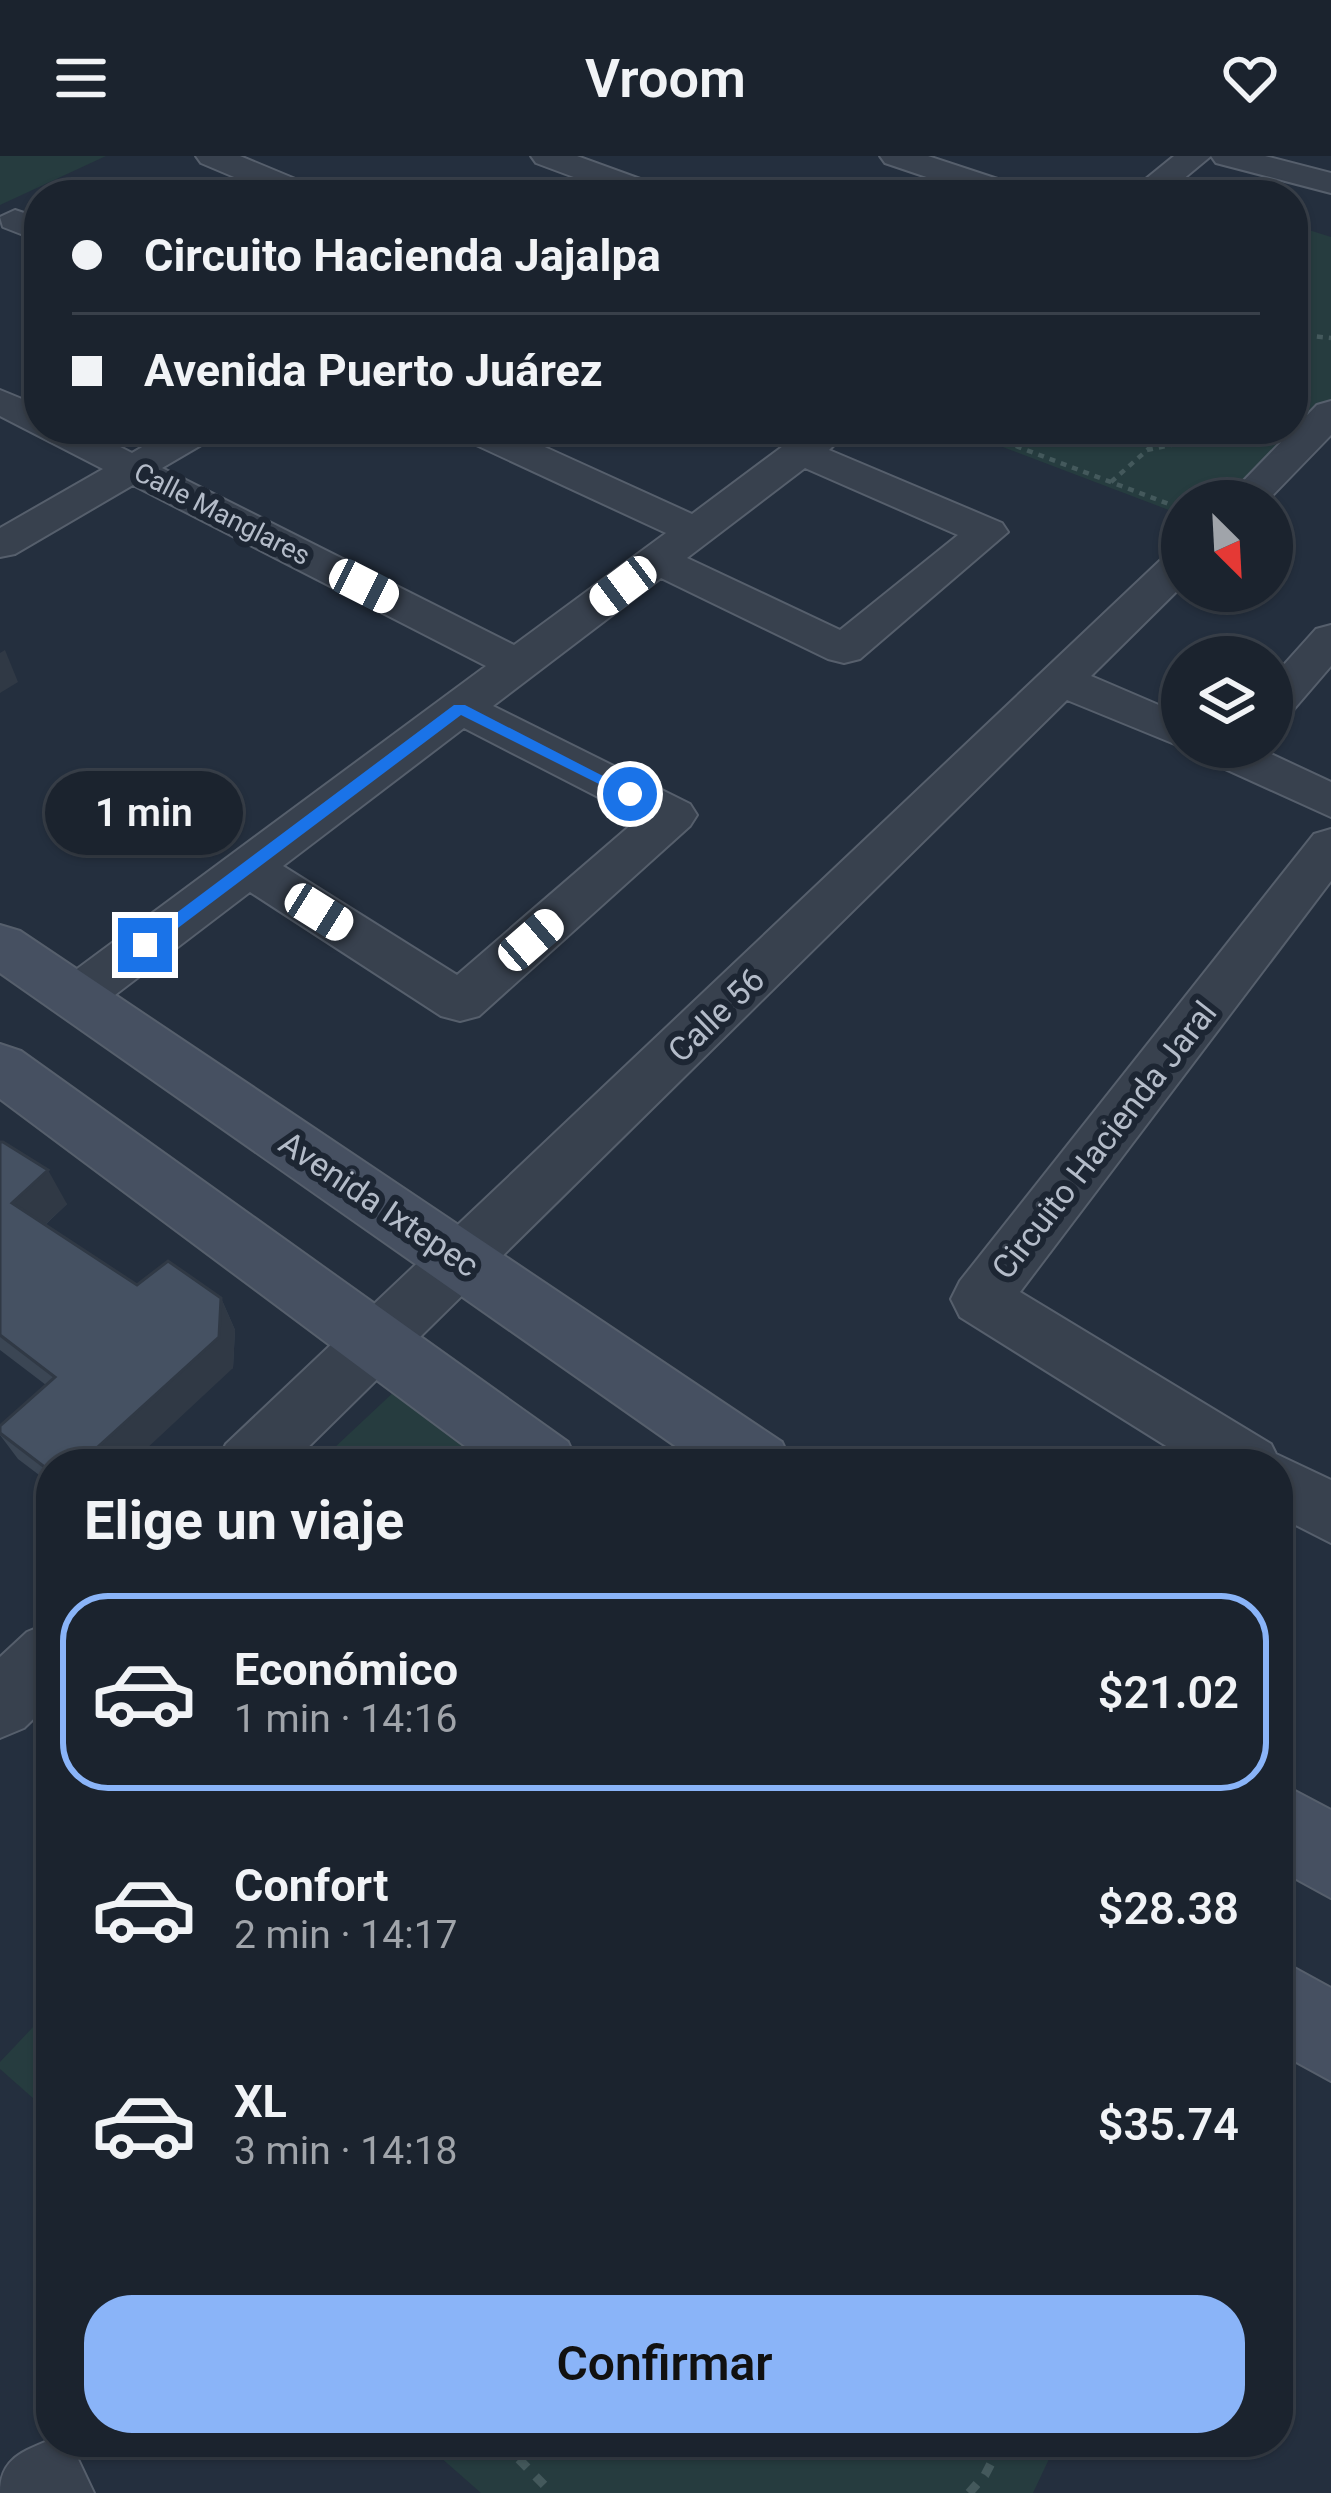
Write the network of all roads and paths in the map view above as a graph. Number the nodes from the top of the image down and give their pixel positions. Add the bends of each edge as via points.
1 (212, 156) edge
2 (548, 156) edge
3 (896, 156) edge
4 (1195, 156) edge
5 (1227, 156) edge
6 (269, 180) edge
7 (619, 180) edge
8 (968, 180) edge
9 (1162, 180) edge
10 (1331, 184) edge
11 (1331, 413) edge
12 (1308, 436) edge
13 (84, 444) edge
14 (174, 444) edge
15 (506, 444) edge
16 (811, 444) edge
17 (823, 444) edge
18 (1011, 444) edge
19 (1154, 444) edge
20 (1176, 444) edge
21 (1300, 444) edge
22 (1147, 450) junction
23 (132, 469) junction
24 (1265, 480) edge
25 (1111, 482) junction
26 (1161, 501) edge
27 (696, 531) junction
28 (0, 545) edge
29 (658, 560) junction
30 (1161, 584) edge
31 (1331, 639) edge
32 (518, 665) junction
33 (1064, 682) junction
34 (1293, 682) edge
35 (460, 708) junction
36 (1161, 723) edge
37 (1266, 768) edge
38 (1331, 801) edge
39 (1331, 846) edge
40 (248, 868) junction
41 (0, 945) edge
42 (76, 997) junction
43 (0, 1054) edge
44 (0, 1067) edge
45 (460, 1260) junction
46 (375, 1341) junction
47 (263, 1449) edge
48 (523, 1449) edge
49 (735, 1449) edge
50 (1226, 1449) edge
51 (1293, 1491) edge
52 (1331, 1514) edge
53 (36, 1669) edge
54 (0, 1704) edge
55 (1293, 1831) edge
56 (1331, 1858) edge
57 (1293, 2012) edge
58 (1331, 2039) edge
59 (517, 2457) edge
60 (994, 2457) edge
61 (39, 2493) edge
62 (50, 2493) edge
63 (552, 2493) edge
64 (969, 2493) edge

1 - 6 street
2 - 7 street
3 - 8 street
4 - 9 street
5 - 10 street
11 - 12 street
13 - 23 street, Calle Manglares
14 - 23 street
15 - 27 street
16 - 27 street
17 - 29 street via 987,532 844,649
18 - 25 path
19 - 22 path
20 - 22 path
21 - 24 street
22 - 25 path
23 - 28 street
23 - 32 street, Calle Manglares
25 - 26 path
27 - 29 street
29 - 32 street
30 - 33 street, Calle 56
31 - 34 street
32 - 35 street
33 - 36 street
33 - 45 street, Calle 56
35 - 40 street
35 - 40 street via 673,815 460,1002
37 - 38 street
39 - 50 street, Circuito Hacienda Jaral via 981,1299
40 - 42 street
41 - 42 main road, Avenida Ixtepec
42 - 43 main road
42 - 45 main road, Avenida Ixtepec
44 - 46 main road
45 - 46 street, Calle 56
45 - 49 main road, Avenida Ixtepec
46 - 47 street, Calle 56
46 - 48 main road
51 - 52 street
53 - 54 street
55 - 56 main road
57 - 58 main road
59 - 63 path
60 - 64 path
61 - 62 street via 44,2486

